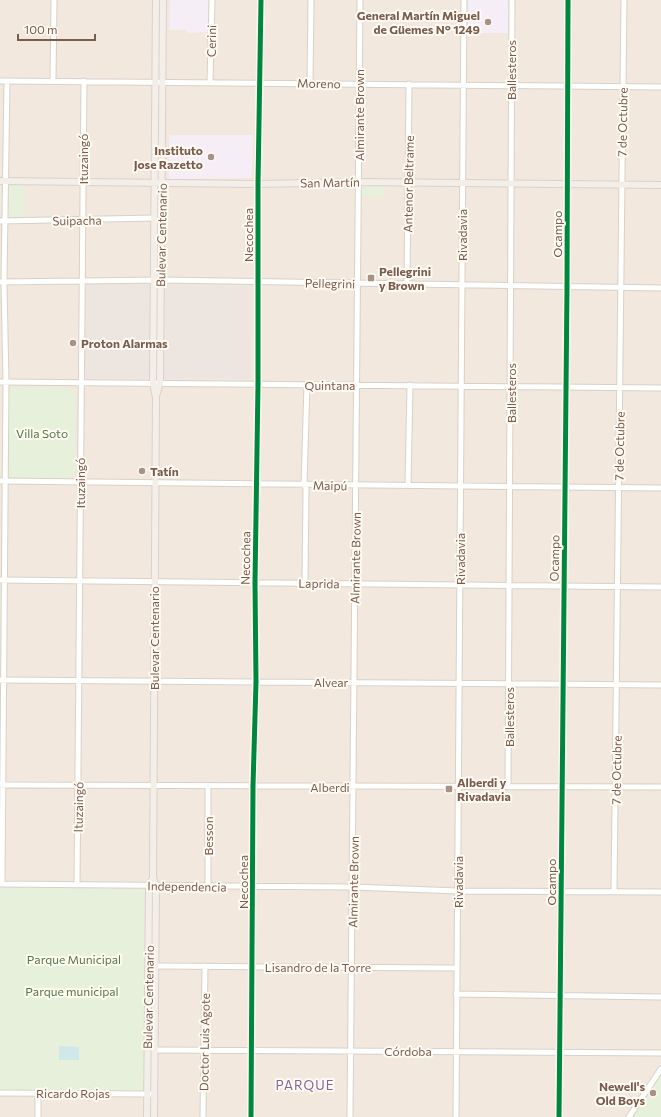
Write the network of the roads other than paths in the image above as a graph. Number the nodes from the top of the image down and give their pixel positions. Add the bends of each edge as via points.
1 (54, 0) edge
2 (156, 0) edge
3 (164, 0) edge
4 (212, 0) edge
5 (261, 0) edge
6 (311, 0) edge
7 (360, 0) edge
8 (464, 0) edge
9 (512, 0) edge
10 (568, 0) edge
11 (624, 0) edge
12 (0, 81) edge
13 (7, 81) junction
14 (53, 81) junction
15 (84, 81) junction
16 (156, 82) junction
17 (163, 82) junction
18 (210, 82) junction
19 (259, 83) junction
20 (310, 83) junction
21 (360, 84) junction
22 (409, 84) junction
23 (464, 85) junction
24 (511, 85) junction
25 (568, 86) junction
26 (623, 86) junction
27 (661, 87) edge
28 (3, 181) edge
29 (83, 182) junction
30 (359, 182) junction
31 (408, 182) junction
32 (155, 183) junction
33 (162, 183) junction
34 (463, 183) junction
35 (510, 183) junction
36 (258, 184) junction
37 (567, 184) junction
38 (622, 184) junction
39 (661, 185) edge
40 (155, 218) junction
41 (83, 220) junction
42 (3, 221) edge
43 (82, 280) junction
44 (158, 280) junction
45 (2, 282) edge
46 (258, 282) junction
47 (358, 283) junction
48 (407, 284) junction
49 (462, 285) junction
50 (512, 286) junction
51 (567, 287) junction
52 (621, 288) junction
53 (661, 288) edge
54 (3, 382) edge
55 (81, 382) junction
56 (157, 383) junction
57 (258, 384) junction
58 (307, 384) junction
59 (357, 385) junction
60 (410, 386) junction
61 (461, 386) junction
62 (511, 386) junction
63 (566, 387) junction
64 (620, 387) junction
65 (661, 388) edge
66 (3, 481) edge
67 (80, 482) junction
68 (155, 483) junction
69 (256, 484) junction
70 (304, 484) junction
71 (356, 485) junction
72 (408, 485) junction
73 (460, 486) junction
74 (510, 486) junction
75 (565, 487) junction
76 (619, 487) junction
77 (661, 488) edge
78 (2, 580) edge
79 (80, 581) junction
80 (155, 582) junction
81 (255, 583) junction
82 (305, 583) junction
83 (355, 584) junction
84 (460, 585) junction
85 (510, 585) junction
86 (563, 586) junction
87 (617, 586) junction
88 (661, 587) edge
89 (2, 680) edge
90 (79, 680) junction
91 (154, 681) junction
92 (256, 682) junction
93 (354, 682) junction
94 (459, 683) junction
95 (509, 684) junction
96 (563, 684) junction
97 (617, 684) junction
98 (661, 685) edge
99 (1, 784) edge
100 (78, 785) junction
101 (153, 786) junction
102 (208, 786) junction
103 (253, 786) junction
104 (353, 787) junction
105 (458, 787) junction
106 (508, 787) junction
107 (561, 787) junction
108 (616, 787) junction
109 (661, 787) edge
110 (1, 884) edge
111 (77, 885) junction
112 (152, 886) junction
113 (208, 886) junction
114 (253, 886) junction
115 (353, 887) junction
116 (458, 891) junction
117 (561, 892) junction
118 (614, 892) junction
119 (661, 892) edge
120 (155, 966) junction
121 (205, 966) junction
122 (252, 967) junction
123 (352, 968) junction
124 (457, 968) junction
125 (456, 994) junction
126 (560, 996) junction
127 (661, 997) edge
128 (154, 1050) junction
129 (204, 1050) junction
130 (251, 1050) junction
131 (351, 1051) junction
132 (456, 1051) junction
133 (559, 1052) junction
134 (661, 1053) edge
135 (661, 1069) edge
136 (0, 1093) edge
137 (38, 1093) junction
138 (146, 1093) junction
139 (154, 1094) junction
140 (38, 1117) edge
141 (146, 1117) edge
142 (154, 1117) edge
143 (203, 1117) edge
144 (251, 1117) edge
145 (350, 1117) edge
146 (456, 1117) edge
147 (559, 1117) edge
148 (629, 1117) edge

1 - 14 street
2 - 16 main road, Bulevar Centenario
3 - 17 main road, Bulevar Centenario
4 - 18 street, Cerini
5 - 19 street, Necochea
6 - 20 street
7 - 21 street, Almirante Brown
8 - 23 street, Rivadavia
9 - 24 street, Ballesteros
10 - 25 street, Ocampo
11 - 26 street, 7 de Octubre
12 - 13 street, Moreno
13 - 14 street, Moreno
13 - 28 street
14 - 15 street, Moreno
15 - 16 street, Moreno
15 - 29 street, Ituzaingó
16 - 17 street, Moreno
16 - 32 main road, Bulevar Centenario
17 - 18 street, Moreno
17 - 33 main road, Bulevar Centenario
18 - 19 street, Moreno
19 - 20 street, Moreno
19 - 36 street, Necochea
20 - 21 street, Moreno
21 - 22 street, Moreno
21 - 30 street, Almirante Brown
22 - 23 street, Moreno
22 - 31 street, Antenor Beltrame
23 - 24 street, Moreno
23 - 34 street, Rivadavia
24 - 25 street, Moreno
24 - 35 street, Ballesteros
25 - 26 street, Moreno
25 - 37 street, Ocampo
26 - 27 street, Moreno
26 - 38 street, 7 de Octubre
28 - 29 main road, San Martín
28 - 42 street
29 - 32 main road, San Martín
29 - 41 street, Ituzaingó
30 - 31 main road, San Martín
30 - 36 main road, San Martín
30 - 47 street, Almirante Brown
31 - 34 main road, San Martín
31 - 48 street, Antenor Beltrame
32 - 33 main road, San Martín
32 - 40 main road, Bulevar Centenario
33 - 36 main road, San Martín
33 - 44 main road, Bulevar Centenario
34 - 35 main road, San Martín
34 - 49 street, Rivadavia
35 - 37 main road, San Martín
35 - 50 street, Ballesteros
36 - 46 street, Necochea
37 - 38 main road, San Martín
37 - 51 street, Ocampo
38 - 39 main road, San Martín
38 - 52 street, 7 de Octubre
40 - 41 street, Suipacha
40 - 44 main road, Bulevar Centenario
41 - 42 street, Suipacha
41 - 43 street, Ituzaingó
42 - 45 street
43 - 44 street, Pellegrini
43 - 45 street, Pellegrini
43 - 55 street, Ituzaingó
44 - 46 street, Pellegrini
44 - 56 main road, Bulevar Centenario
45 - 54 street
46 - 47 street, Pellegrini
46 - 57 street, Necochea
47 - 48 street, Pellegrini
47 - 59 street, Almirante Brown
48 - 49 street, Pellegrini
49 - 50 street, Pellegrini
49 - 61 street, Rivadavia
50 - 51 street, Pellegrini
50 - 62 street, Ballesteros
51 - 52 street, Pellegrini
51 - 63 street, Ocampo
52 - 53 street, Pellegrini
52 - 64 street, 7 de Octubre
54 - 55 street, Quintana
54 - 66 street
55 - 56 street, Quintana
55 - 67 street, Ituzaingó
56 - 57 street, Quintana
56 - 68 main road, Bulevar Centenario
57 - 58 street, Quintana
57 - 69 street, Necochea
58 - 59 street, Quintana
58 - 70 street
59 - 60 street, Quintana
59 - 71 street, Almirante Brown
60 - 61 street, Quintana
60 - 72 street
61 - 62 street, Quintana
61 - 73 street, Rivadavia
62 - 63 street, Quintana
62 - 74 street, Ballesteros
63 - 64 street, Quintana
63 - 75 street, Ocampo
64 - 65 street, Quintana
64 - 76 street, 7 de Octubre
66 - 67 street, Maipú
66 - 78 street
67 - 68 street, Maipú
67 - 79 street, Ituzaingó
68 - 69 street, Maipú
68 - 80 main road, Bulevar Centenario
69 - 70 street, Maipú
69 - 81 street, Necochea
70 - 71 street, Maipú
70 - 82 street
71 - 72 street, Maipú
71 - 83 street, Almirante Brown
72 - 73 street, Maipú
73 - 74 street, Maipú
73 - 84 street, Rivadavia
74 - 75 street, Maipú
74 - 85 street, Ballesteros
75 - 76 street, Maipú
75 - 86 street, Ocampo
76 - 77 street, Maipú
76 - 87 street, 7 de Octubre
78 - 79 street, Laprida
78 - 89 street
79 - 80 street, Laprida
79 - 90 street, Ituzaingó
80 - 81 street, Laprida
80 - 91 main road, Bulevar Centenario
81 - 82 street, Laprida
81 - 92 street, Necochea
82 - 83 street, Laprida
83 - 84 street, Laprida
83 - 93 street, Almirante Brown
84 - 85 street, Laprida
84 - 94 street, Rivadavia
85 - 86 street, Laprida
85 - 95 street, Ballesteros
86 - 87 street, Laprida
86 - 96 street, Ocampo
87 - 88 street, Laprida
87 - 97 street, 7 de Octubre
89 - 90 street, Alvear
89 - 99 street
90 - 91 street, Alvear
90 - 100 street, Ituzaingó
91 - 92 street, Alvear
91 - 101 main road, Bulevar Centenario
92 - 93 street, Alvear
92 - 103 street, Necochea
93 - 94 street, Alvear
93 - 104 street, Almirante Brown
94 - 95 street, Alvear
94 - 105 street, Rivadavia
95 - 96 street, Alvear
95 - 106 street, Ballesteros
96 - 97 street, Alvear
96 - 107 street, Ocampo
97 - 98 street, Alvear
97 - 108 street, 7 de Octubre
99 - 100 street, Alberdi
99 - 110 street
100 - 101 street, Alberdi
100 - 111 street, Ituzaingó
101 - 102 street, Alberdi
101 - 112 main road, Bulevar Centenario
102 - 103 street, Alberdi
102 - 113 street, Besson
103 - 104 street, Alberdi
103 - 114 street, Necochea
104 - 105 street, Alberdi
104 - 115 street, Almirante Brown
105 - 106 street, Alberdi
105 - 116 street, Rivadavia
106 - 107 street, Alberdi
107 - 108 street, Alberdi
107 - 117 street, Ocampo
108 - 109 street, Alberdi
108 - 118 street, 7 de Octubre
110 - 111 street, Independencia
111 - 112 street, Independencia
112 - 113 street, Independencia
112 - 120 main road, Bulevar Centenario
112 - 138 main road, Bulevar Centenario
113 - 114 street, Independencia
114 - 115 street, Independencia
114 - 122 street, Necochea
115 - 116 street, Independencia
115 - 123 street, Almirante Brown
116 - 117 street, Independencia
116 - 124 street, Rivadavia
117 - 118 street, Independencia
117 - 126 street, Ocampo
118 - 119 street, Independencia
120 - 121 street, Lisandro de la Torre
120 - 128 main road, Bulevar Centenario
121 - 122 street, Lisandro de la Torre
121 - 129 street, Doctor Luis Agote
122 - 123 street, Lisandro de la Torre
122 - 130 street, Necochea
123 - 124 street, Lisandro de la Torre
123 - 131 street, Almirante Brown
124 - 125 street, Rivadavia
125 - 126 street
125 - 132 street, Rivadavia
126 - 127 street
126 - 133 street, Ocampo
128 - 129 street, Córdoba
128 - 139 main road, Bulevar Centenario
129 - 130 street, Córdoba
129 - 143 street, Doctor Luis Agote
130 - 131 street, Córdoba
130 - 144 street, Necochea
131 - 132 street, Córdoba
131 - 145 street, Almirante Brown
132 - 133 street, Córdoba
132 - 146 street, Rivadavia
133 - 134 street, Córdoba
133 - 147 street, Ocampo
135 - 148 street
136 - 137 street, Ricardo Rojas
137 - 138 street, Ricardo Rojas
137 - 140 street
138 - 139 street, Ricardo Rojas
138 - 141 main road, Bulevar Centenario
139 - 142 main road, Bulevar Centenario

